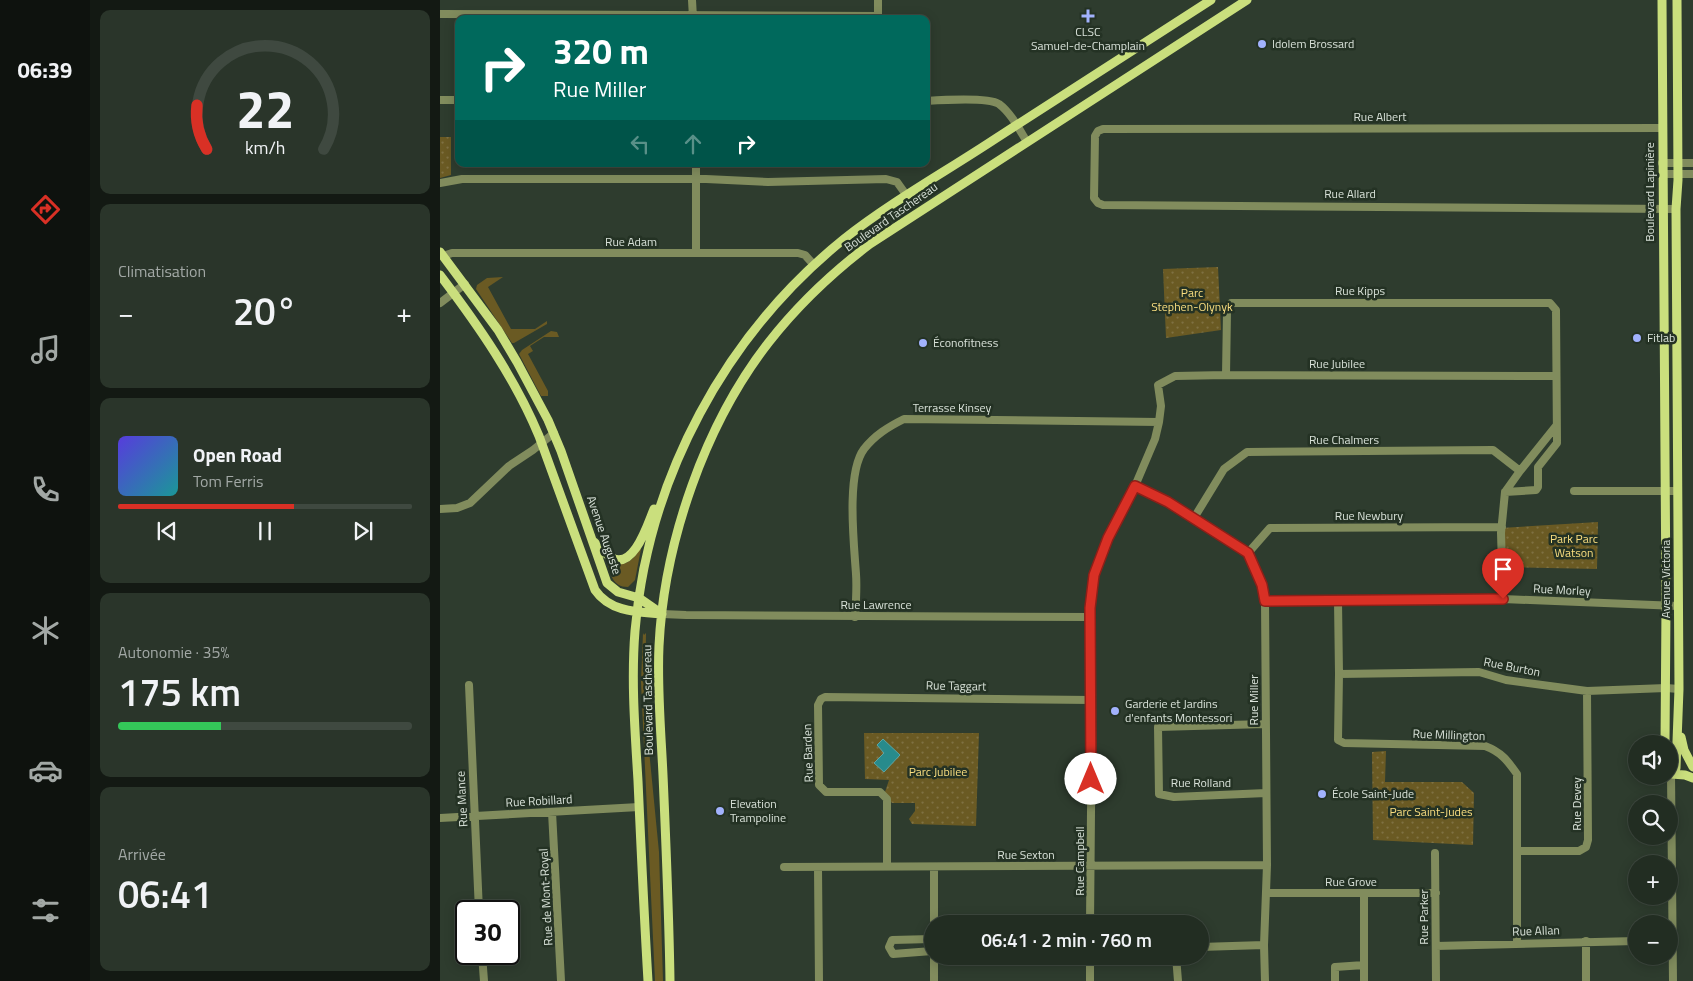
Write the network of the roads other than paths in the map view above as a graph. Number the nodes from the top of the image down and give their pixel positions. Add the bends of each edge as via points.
1 (692, 0) edge
2 (878, 0) edge
3 (1211, 0) edge
4 (1247, 0) edge
5 (1662, 0) edge
6 (1677, 0) edge
7 (440, 14) edge
8 (566, 15) edge
9 (693, 15) edge
10 (878, 15) edge
11 (440, 100) edge
12 (455, 100) edge
13 (930, 101) edge
14 (1017, 126) junction
15 (1662, 128) junction
16 (1098, 131) joint
17 (1027, 142) junction
18 (1662, 163) junction
19 (1678, 163) junction
20 (1693, 163) edge
21 (696, 167) edge
22 (1663, 174) junction
23 (1678, 174) junction
24 (1693, 174) edge
25 (696, 179) junction
26 (440, 182) edge
27 (907, 196) junction
28 (1663, 209) junction
29 (1676, 209) junction
30 (696, 253) junction
31 (442, 254) edge
32 (814, 265) junction
33 (440, 275) edge
34 (465, 284) junction
35 (453, 293) junction
36 (440, 303) edge
37 (1226, 375) junction
38 (1556, 376) junction
39 (1677, 382) joint
40 (1664, 383) joint
41 (1159, 422) junction
42 (1556, 426) junction
43 (554, 433) junction
44 (542, 443) junction
45 (676, 464) junction
46 (1520, 471) junction
47 (1135, 486) junction
48 (1574, 491) dead end
49 (1665, 491) junction
50 (1678, 491) junction
51 (1505, 492) junction
52 (440, 509) edge
53 (1194, 518) junction
54 (1502, 527) junction
55 (593, 541) junction
56 (1248, 553) junction
57 (639, 598) junction
58 (1503, 599) junction
59 (1265, 601) junction
60 (1338, 601) junction
61 (1666, 606) junction
62 (1678, 606) junction
63 (637, 612) junction
64 (662, 614) junction
65 (855, 617) junction
66 (1090, 617) junction
67 (1339, 674) junction
68 (469, 685) dead end
69 (1666, 688) junction
70 (1679, 690) junction
71 (1587, 691) junction
72 (821, 699) joint
73 (1092, 700) junction
74 (1265, 724) junction
75 (1679, 730) junction
76 (1665, 735) edge
77 (1678, 743) edge
78 (1693, 767) edge
79 (1678, 774) edge
80 (1693, 778) edge
81 (1670, 785) edge
82 (1266, 793) junction
83 (639, 808) junction
84 (552, 812) junction
85 (474, 816) junction
86 (440, 818) edge
87 (1518, 851) junction
88 (1435, 854) dead end
89 (1267, 865) junction
90 (887, 866) junction
91 (1091, 866) junction
92 (784, 867) dead end
93 (934, 867) junction
94 (818, 868) junction
95 (1266, 893) junction
96 (1364, 893) junction
97 (1436, 893) junction
98 (478, 900) edge
99 (934, 915) edge
100 (1090, 915) edge
101 (1671, 915) edge
102 (924, 939) edge
103 (1586, 941) junction
104 (1628, 941) edge
105 (1517, 943) junction
106 (1264, 945) junction
107 (1436, 946) junction
108 (1209, 947) edge
109 (924, 952) edge
110 (483, 965) edge
111 (934, 965) edge
112 (1090, 965) edge
113 (1177, 965) edge
114 (1364, 965) junction
115 (1672, 965) edge
116 (484, 981) edge
117 (561, 981) edge
118 (648, 981) edge
119 (670, 981) edge
120 (818, 981) edge
121 (934, 981) edge
122 (1090, 981) edge
123 (1178, 981) edge
124 (1265, 981) edge
125 (1335, 981) edge
126 (1364, 981) edge
127 (1436, 981) edge
128 (1586, 981) edge
129 (1673, 981) edge

1 - 9 street
2 - 10 street
3 - 14 main road, Boulevard Taschereau
4 - 17 main road, Boulevard Taschereau
5 - 15 main road, Boulevard Lapinière
6 - 19 main road, Boulevard Lapinière
7 - 8 street
11 - 12 street
13 - 14 street via 992,101 1001,106
14 - 17 street
14 - 27 main road, Boulevard Taschereau
15 - 16 street, Rue Albert
15 - 18 main road, Boulevard Lapinière
16 - 28 street, Rue Allard via 1095,138 1094,196 1101,205
17 - 64 main road, Boulevard Taschereau via 864,249 813,293 768,342 735,392 702,460 681,522
18 - 19 street
18 - 22 main road, Boulevard Lapinière
19 - 20 street
19 - 23 main road, Boulevard Lapinière
21 - 25 street
22 - 23 street
22 - 28 main road, Boulevard Lapinière
23 - 24 street
23 - 29 main road, Boulevard Lapinière
25 - 26 street via 462,179
25 - 27 street via 768,182 889,179 897,182
25 - 30 street
27 - 32 main road, Boulevard Taschereau
28 - 29 street, Rue Allard
28 - 40 main road, Boulevard Lapinière
29 - 39 main road, Boulevard Lapinière
30 - 31 street, Rue Adam
30 - 32 street, Rue Adam via 800,253
31 - 34 main road, Avenue Auguste
32 - 45 main road, Boulevard Taschereau via 740,348 707,400
33 - 35 main road
34 - 35 street
34 - 43 main road, Avenue Auguste via 510,351
35 - 36 street
35 - 44 main road via 516,387
37 - 38 street, Rue Jubilee
37 - 38 street, Rue Kipps via 1227,312 1231,303 1544,302 1554,306 1556,314
37 - 41 street, Rue Jubilee via 1174,376 1158,385
38 - 42 street
39 - 50 main road, Avenue Victoria
40 - 49 main road, Avenue Victoria
41 - 47 street, Rue Campbell
41 - 65 street, Terrasse Kinsey via 904,419 882,430 863,450 855,470
42 - 46 street
42 - 51 street via 1557,443 1538,467 1536,490
43 - 44 street
43 - 55 main road, Avenue Auguste
44 - 52 street via 509,466 470,503
44 - 63 main road via 595,590 610,604
45 - 55 main road via 631,555 623,560 613,559
45 - 57 main road, Boulevard Taschereau via 655,524
46 - 51 street
46 - 53 street, Rue Chalmers via 1493,450 1247,452 1224,469
47 - 53 street
47 - 66 street, Rue Campbell via 1108,538 1094,575
48 - 49 street
49 - 50 street
49 - 61 main road, Avenue Victoria
50 - 62 main road, Avenue Victoria
51 - 54 street
53 - 56 street
54 - 56 street, Rue Newbury via 1270,528
54 - 58 street
55 - 57 main road, Avenue Auguste via 608,585 618,592
56 - 59 street, Rue Miller via 1262,585
57 - 63 main road, Boulevard Taschereau
57 - 64 main road, Avenue Auguste
58 - 60 street, Rue Morley
58 - 61 street, Rue Morley
59 - 60 street, Rue Morley
59 - 74 street, Rue Miller
60 - 67 street, Rue Millington
61 - 62 street, Rue Morley
61 - 69 main road, Avenue Victoria
62 - 70 main road, Avenue Victoria
63 - 64 main road
63 - 83 main road, Boulevard Taschereau via 633,682
64 - 65 street, Rue Lawrence
64 - 119 main road, Boulevard Taschereau via 658,694
65 - 66 street, Rue Lawrence
66 - 73 street, Rue Campbell
67 - 71 street, Rue Burton via 1479,672 1506,680
67 - 87 street, Rue Millington via 1338,740 1344,743 1485,746 1496,750 1508,761 1517,774
68 - 85 street, Rue Mance
69 - 70 street, Rue Burton
69 - 71 street, Rue Burton
69 - 76 main road, Avenue Victoria
70 - 75 main road, Avenue Victoria
71 - 87 street, Rue Devey via 1586,847 1579,851
72 - 73 street, Rue Taggart via 825,696 875,696
72 - 90 street, Rue Barden via 818,705 819,784 826,792 880,792 887,799
73 - 91 street, Rue Campbell
74 - 82 street, Rue Miller
74 - 82 street, Rue Rolland via 1158,727 1158,782 1159,794 1174,797
75 - 77 main road, Avenue Victoria
75 - 78 main road
79 - 80 main road
81 - 101 street, Avenue Victoria
82 - 89 street, Rue Miller
83 - 84 street, Rue Robillard
83 - 118 main road, Boulevard Taschereau
84 - 85 street, Rue Robillard
84 - 117 street, Rue de Mont-Royal
85 - 86 street, Rue Robillard
85 - 98 street, Rue Mance
87 - 105 street, Rue Millington
88 - 97 street, Rue Parker
89 - 91 street, Rue Sexton
89 - 95 street, Rue Miller
90 - 93 street, Rue Sexton
90 - 94 street, Rue Sexton
91 - 93 street, Rue Sexton
91 - 100 street, Rue Campbell
92 - 94 street, Rue Sexton
93 - 99 street
94 - 120 street
95 - 96 street, Rue Grove
95 - 106 street, Rue Miller
96 - 97 street, Rue Grove
96 - 114 street
97 - 107 street, Rue Parker
102 - 109 street via 892,940 889,947 893,954
103 - 104 street, Rue Allan
103 - 105 street, Rue Allan
103 - 128 street
105 - 107 street, Rue Allan
106 - 108 street
106 - 124 street, Rue Miller
107 - 127 street, Rue Parker
110 - 116 street
111 - 121 street
112 - 122 street
113 - 123 street
114 - 125 street via 1335,967
114 - 126 street
115 - 129 street, Avenue Victoria

